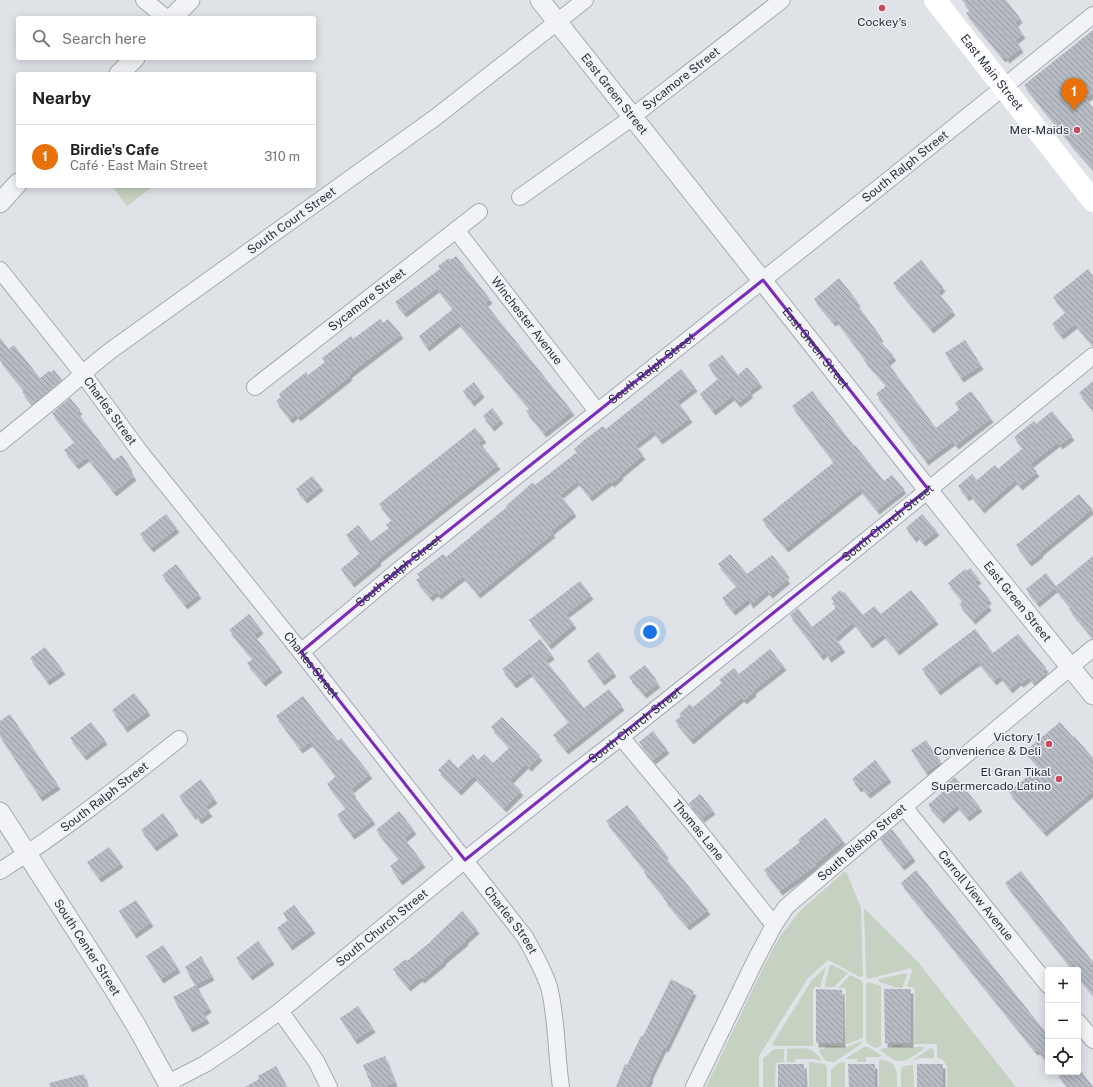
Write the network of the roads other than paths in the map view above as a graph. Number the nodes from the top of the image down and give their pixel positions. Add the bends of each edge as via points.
1 (144, 0) edge
2 (190, 0) edge
3 (540, 0) edge
4 (585, 0) edge
5 (782, 0) edge
6 (935, 0) edge
7 (1093, 15) edge
8 (164, 16) edge
9 (174, 16) edge
10 (558, 22) junction
11 (133, 60) edge
12 (121, 72) edge
13 (1004, 87) junction
14 (632, 117) junction
15 (16, 185) edge
16 (520, 197) dead end
17 (1093, 201) edge
18 (0, 203) edge
19 (479, 212) dead end
20 (456, 230) junction
21 (0, 270) edge
22 (763, 280) junction
23 (1093, 356) edge
24 (83, 374) junction
25 (255, 387) dead end
26 (597, 411) junction
27 (0, 443) edge
28 (928, 489) junction
29 (1093, 648) edge
30 (301, 652) junction
31 (1070, 667) junction
32 (1093, 695) edge
33 (621, 737) junction
34 (179, 739) dead end
35 (904, 807) junction
36 (0, 812) edge
37 (28, 854) junction
38 (465, 860) junction
39 (0, 872) edge
40 (774, 925) junction
41 (1045, 981) edge
42 (280, 1011) junction
43 (1081, 1026) edge
44 (1093, 1040) edge
45 (169, 1085) edge
46 (329, 1087) edge
47 (561, 1087) edge
48 (694, 1087) edge

1 - 8 street
2 - 9 street
3 - 10 street, East Green Street
4 - 10 street, South Court Street
5 - 14 street, Sycamore Street
6 - 13 main road, East Main Street
7 - 13 street, South Ralph Street
10 - 14 street, East Green Street
10 - 24 street, South Court Street via 436,117 110,351
11 - 12 street
13 - 17 main road, East Main Street
13 - 22 street, South Ralph Street
14 - 16 street, Sycamore Street
14 - 22 street, East Green Street
15 - 18 street
19 - 20 street, Sycamore Street
20 - 25 street, Sycamore Street
20 - 26 street, Winchester Avenue
21 - 24 street, Charles Street
22 - 26 street, South Ralph Street
22 - 28 street, East Green Street
23 - 28 street, South Church Street
24 - 27 street, South Court Street
24 - 30 street, Charles Street via 140,452
26 - 30 street, South Ralph Street
28 - 31 street, East Green Street
28 - 33 street, South Church Street
29 - 31 street, South Bishop Street
30 - 38 street, Charles Street
31 - 32 street, East Green Street
31 - 35 street, South Bishop Street
33 - 38 street, South Church Street
33 - 40 street, Thomas Lane
34 - 37 street, South Ralph Street
35 - 40 street, South Bishop Street via 786,907
35 - 41 street, Carroll View Avenue
36 - 37 street, South Center Street
37 - 39 street, South Ralph Street
37 - 45 street, South Center Street via 141,1033
38 - 42 street, South Church Street
38 - 47 street, Charles Street via 525,938 544,973 551,999
40 - 48 street, South Bishop Street
42 - 45 street, South Church Street via 235,1044
42 - 46 street via 309,1051
43 - 44 street

